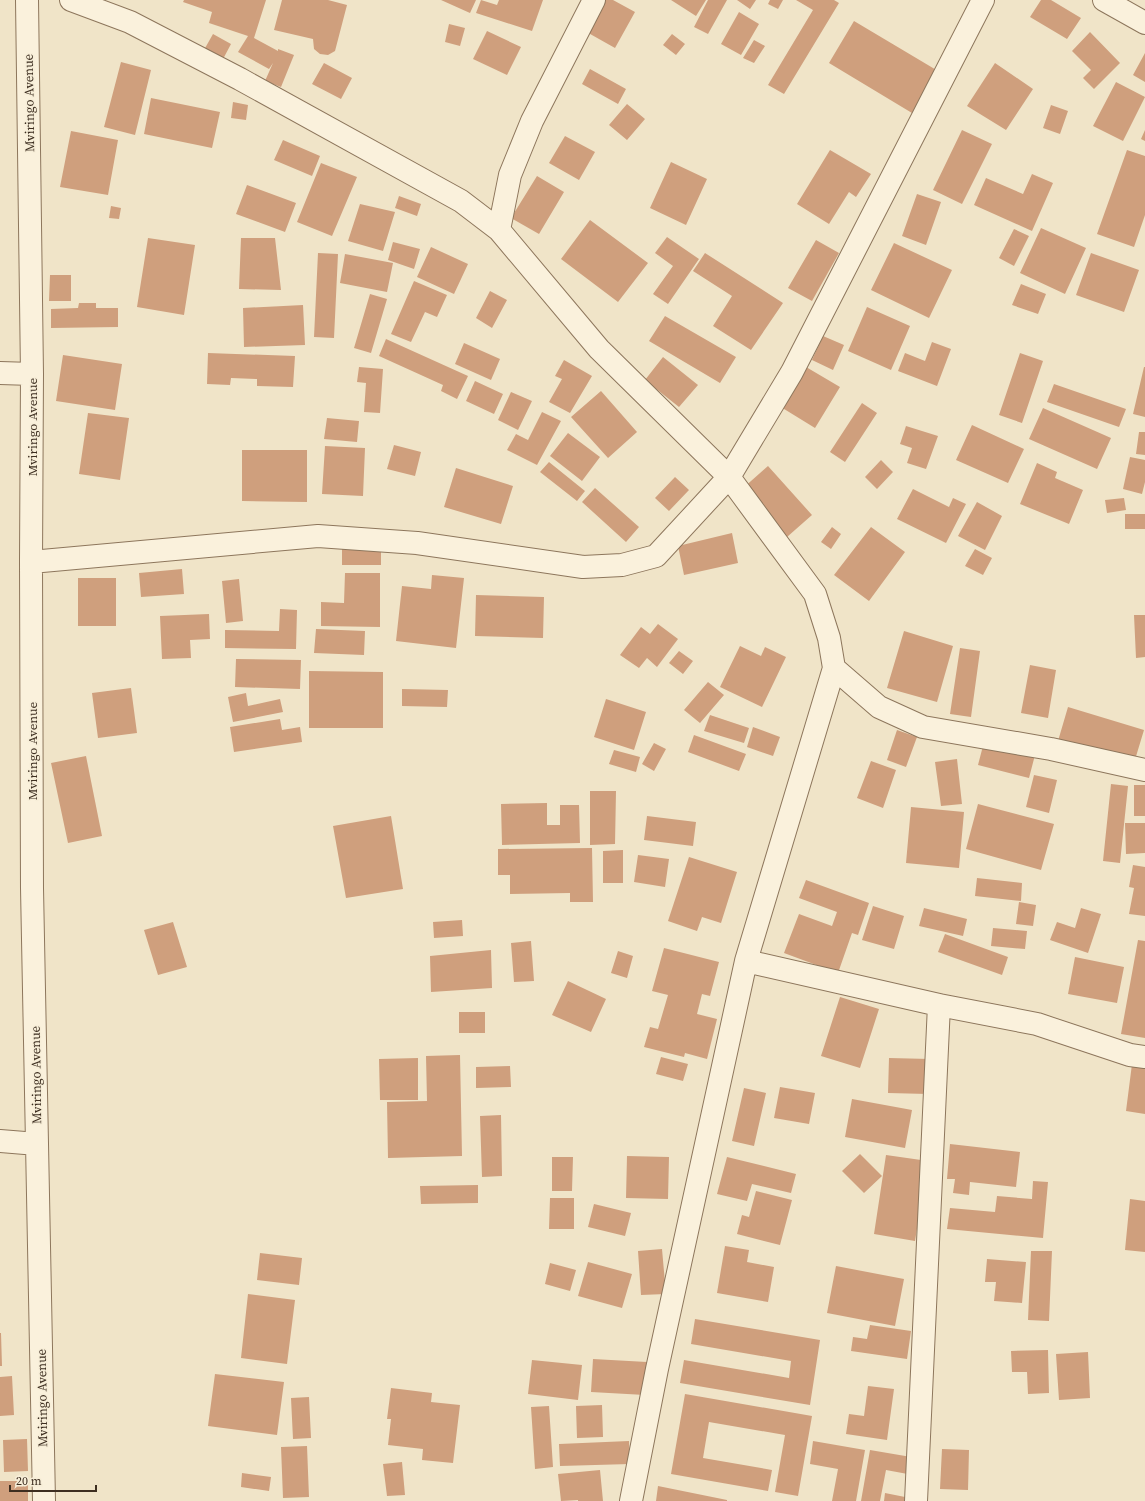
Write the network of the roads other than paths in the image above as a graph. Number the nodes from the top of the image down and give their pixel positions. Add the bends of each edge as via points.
1 (27, 0) edge
2 (71, 0) edge
3 (594, 0) edge
4 (984, 0) edge
5 (1104, 0) edge
6 (1145, 23) edge
7 (499, 230) junction
8 (0, 373) edge
9 (32, 374) junction
10 (729, 477) junction
11 (31, 562) junction
12 (834, 668) junction
13 (1145, 770) edge
14 (746, 961) junction
15 (939, 1005) junction
16 (1145, 1057) edge
17 (0, 1141) edge
18 (37, 1144) junction
19 (44, 1501) edge
20 (631, 1501) edge
21 (916, 1501) edge

1 - 9 street, Mviringo Avenue
2 - 7 street via 130,22 240,79 461,201
3 - 7 street via 532,121 510,175
4 - 10 street via 792,372
5 - 6 street
7 - 10 street via 600,349
8 - 9 street
9 - 11 street, Mviringo Avenue
10 - 11 street via 656,556 622,565 583,567 417,543 318,536
10 - 12 street via 815,594 829,638
11 - 18 street, Mviringo Avenue via 32,888
12 - 13 street via 879,707 923,727 1051,749
12 - 14 street
14 - 15 street
14 - 20 street via 657,1369
15 - 16 street via 1037,1024 1130,1055
15 - 21 street
17 - 18 street
18 - 19 street, Mviringo Avenue

